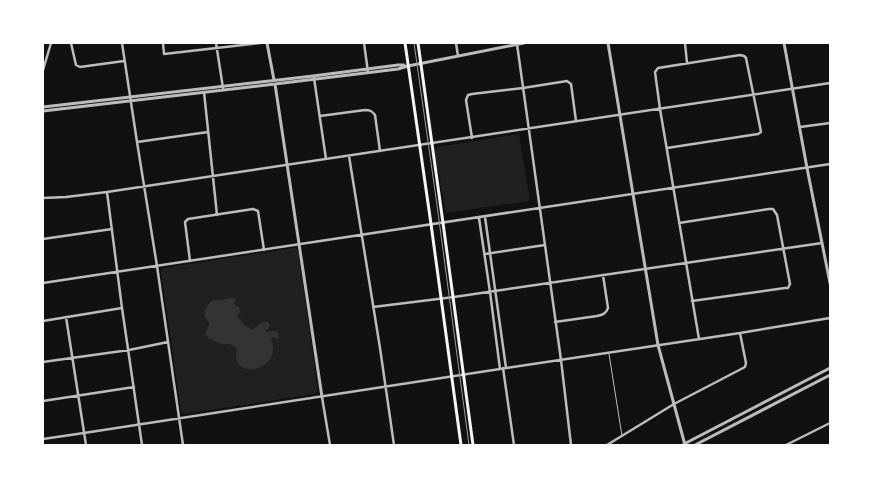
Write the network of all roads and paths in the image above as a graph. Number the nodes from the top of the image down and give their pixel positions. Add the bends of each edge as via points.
1 (51, 43) edge
2 (71, 43) edge
3 (122, 43) edge
4 (162, 43) edge
5 (216, 43) edge
6 (260, 43) edge
7 (267, 43) edge
8 (364, 43) edge
9 (405, 43) edge
10 (418, 43) edge
11 (456, 43) edge
12 (524, 43) edge
13 (608, 43) edge
14 (685, 43) edge
15 (784, 43) edge
16 (517, 44) junction
17 (216, 48) junction
18 (458, 56) junction
19 (124, 61) junction
20 (420, 63) junction
21 (687, 63) junction
22 (408, 66) junction
23 (43, 70) edge
24 (368, 71) junction
25 (314, 77) junction
26 (274, 80) junction
27 (830, 83) edge
28 (275, 84) junction
29 (222, 86) junction
30 (523, 88) junction
31 (793, 89) junction
32 (203, 90) junction
33 (223, 91) junction
34 (754, 94) junction
35 (130, 97) junction
36 (130, 101) junction
37 (43, 107) edge
38 (660, 108) junction
39 (43, 111) edge
40 (620, 115) junction
41 (320, 116) junction
42 (576, 121) junction
43 (830, 123) edge
44 (800, 127) junction
45 (529, 128) junction
46 (208, 132) junction
47 (472, 138) junction
48 (137, 142) junction
49 (432, 143) junction
50 (420, 145) junction
51 (667, 148) junction
52 (380, 151) junction
53 (349, 156) junction
54 (326, 159) junction
55 (830, 164) edge
56 (288, 165) junction
57 (807, 168) junction
58 (213, 176) junction
59 (144, 186) junction
60 (674, 188) junction
61 (107, 192) junction
62 (633, 194) junction
63 (43, 198) edge
64 (540, 208) junction
65 (217, 214) junction
66 (485, 217) junction
67 (479, 218) junction
68 (444, 223) junction
69 (679, 223) junction
70 (431, 224) junction
71 (112, 230) junction
72 (361, 235) junction
73 (43, 239) edge
74 (822, 243) junction
75 (300, 244) junction
76 (545, 245) junction
77 (783, 249) junction
78 (264, 250) junction
79 (490, 253) junction
80 (485, 254) junction
81 (190, 261) junction
82 (686, 263) junction
83 (157, 266) junction
84 (645, 269) junction
85 (117, 272) junction
86 (603, 275) junction
87 (43, 283) edge
88 (550, 283) junction
89 (830, 284) edge
90 (495, 291) junction
91 (490, 292) junction
92 (454, 297) junction
93 (441, 299) junction
94 (692, 301) junction
95 (373, 307) junction
96 (122, 308) junction
97 (66, 317) junction
98 (830, 318) edge
99 (43, 321) edge
100 (555, 322) junction
101 (740, 333) junction
102 (698, 339) junction
103 (168, 342) junction
104 (658, 345) junction
105 (129, 350) junction
106 (609, 352) junction
107 (72, 358) junction
108 (561, 360) junction
109 (43, 362) edge
110 (503, 368) junction
111 (830, 368) edge
112 (464, 374) junction
113 (830, 375) edge
114 (452, 376) junction
115 (386, 386) junction
116 (134, 387) junction
117 (79, 396) junction
118 (322, 397) junction
119 (43, 401) edge
120 (674, 404) junction
121 (179, 418) junction
122 (830, 423) edge
123 (140, 424) junction
124 (84, 433) junction
125 (622, 436) junction
126 (43, 439) edge
127 (86, 445) edge
128 (142, 445) edge
129 (183, 445) edge
130 (330, 445) edge
131 (394, 445) edge
132 (461, 445) edge
133 (473, 445) edge
134 (514, 445) edge
135 (571, 445) edge
136 (607, 445) edge
137 (684, 445) edge
138 (695, 445) edge
139 (786, 445) edge

1 - 23 street
2 - 19 street via 76,65 80,67
3 - 19 street
4 - 17 street via 164,54
5 - 17 street
6 - 17 street
7 - 26 street
8 - 24 street
9 - 22 main road
10 - 20 main road
11 - 18 street
12 - 16 street
13 - 40 street
14 - 21 street
15 - 31 street
16 - 18 street
16 - 30 street
17 - 29 street
18 - 20 street
19 - 35 street
20 - 22 street
20 - 49 main road
21 - 34 street via 744,56
21 - 38 street via 656,69
22 - 24 street via 398,65
22 - 50 main road
24 - 25 street via 345,71
25 - 26 street
25 - 28 street
25 - 41 street
26 - 28 street
26 - 29 street
27 - 31 street
28 - 33 street
28 - 56 street
29 - 32 street
29 - 33 street
30 - 42 street via 567,81 571,84
30 - 45 street
30 - 47 street via 468,96 466,100
31 - 34 street
31 - 44 street
32 - 33 street
32 - 35 street
32 - 36 street
32 - 46 street
34 - 38 street
34 - 51 street via 761,132 758,134
35 - 36 street
35 - 37 street
36 - 39 street
36 - 48 street
38 - 40 street
38 - 51 street
40 - 42 street
40 - 62 street
41 - 52 street via 372,111 375,115
41 - 54 street
42 - 45 street
43 - 44 street
44 - 57 street
45 - 47 street
45 - 64 street
46 - 48 street
46 - 58 street
47 - 49 street
48 - 59 street
49 - 50 street
49 - 68 main road
50 - 52 street
50 - 70 main road
51 - 60 street
52 - 53 street
53 - 54 street
53 - 72 street
54 - 56 street
55 - 57 street
56 - 58 street
56 - 75 street
57 - 60 street
57 - 74 street
58 - 59 street
58 - 65 street
59 - 61 street
59 - 83 street
60 - 62 street
60 - 69 street
61 - 63 street
61 - 71 street
62 - 64 street
62 - 84 street
64 - 66 street
64 - 76 street
65 - 78 street via 258,210
65 - 81 street via 184,222
66 - 67 street
66 - 79 street
67 - 68 street
67 - 80 street
68 - 70 street
68 - 92 main road
69 - 77 street via 773,209 777,215
69 - 82 street
70 - 72 street
70 - 93 main road
71 - 73 street
71 - 85 street
72 - 75 street
72 - 95 street
74 - 77 street
74 - 89 street
75 - 78 street
75 - 118 street
76 - 79 street
76 - 88 street
77 - 82 street
77 - 94 street via 790,284 788,288
78 - 81 street
79 - 80 street
79 - 90 street
80 - 91 street
81 - 83 street
82 - 84 street
82 - 94 street
83 - 85 street
83 - 103 street
84 - 86 street
84 - 104 street
85 - 87 street
85 - 96 street
86 - 88 street
86 - 100 street via 607,312 603,315
88 - 90 street
88 - 100 street
90 - 91 street
90 - 110 street
91 - 92 street
91 - 110 street
92 - 93 street
92 - 112 main road
93 - 95 street
93 - 114 main road
94 - 102 street
95 - 115 street
96 - 97 street
96 - 105 street
97 - 99 street
97 - 107 street
98 - 101 street
100 - 108 street
101 - 102 street
101 - 120 street via 745,367
102 - 104 street
103 - 105 street
103 - 121 street
104 - 106 street
104 - 120 street
105 - 107 street
105 - 116 street
106 - 108 street
106 - 125 lane
107 - 109 street
107 - 117 street
108 - 110 street
108 - 135 street
110 - 112 street
110 - 134 street
111 - 137 street
112 - 114 street
112 - 133 main road
113 - 138 street
114 - 115 street
114 - 132 main road
115 - 118 street
115 - 131 street
116 - 117 street
116 - 123 street
117 - 119 street
117 - 124 street
118 - 121 street
118 - 130 street
120 - 125 street
120 - 137 street
121 - 123 street
121 - 129 street
122 - 139 street
123 - 124 street
123 - 128 street
124 - 126 street
124 - 127 street
125 - 136 street

